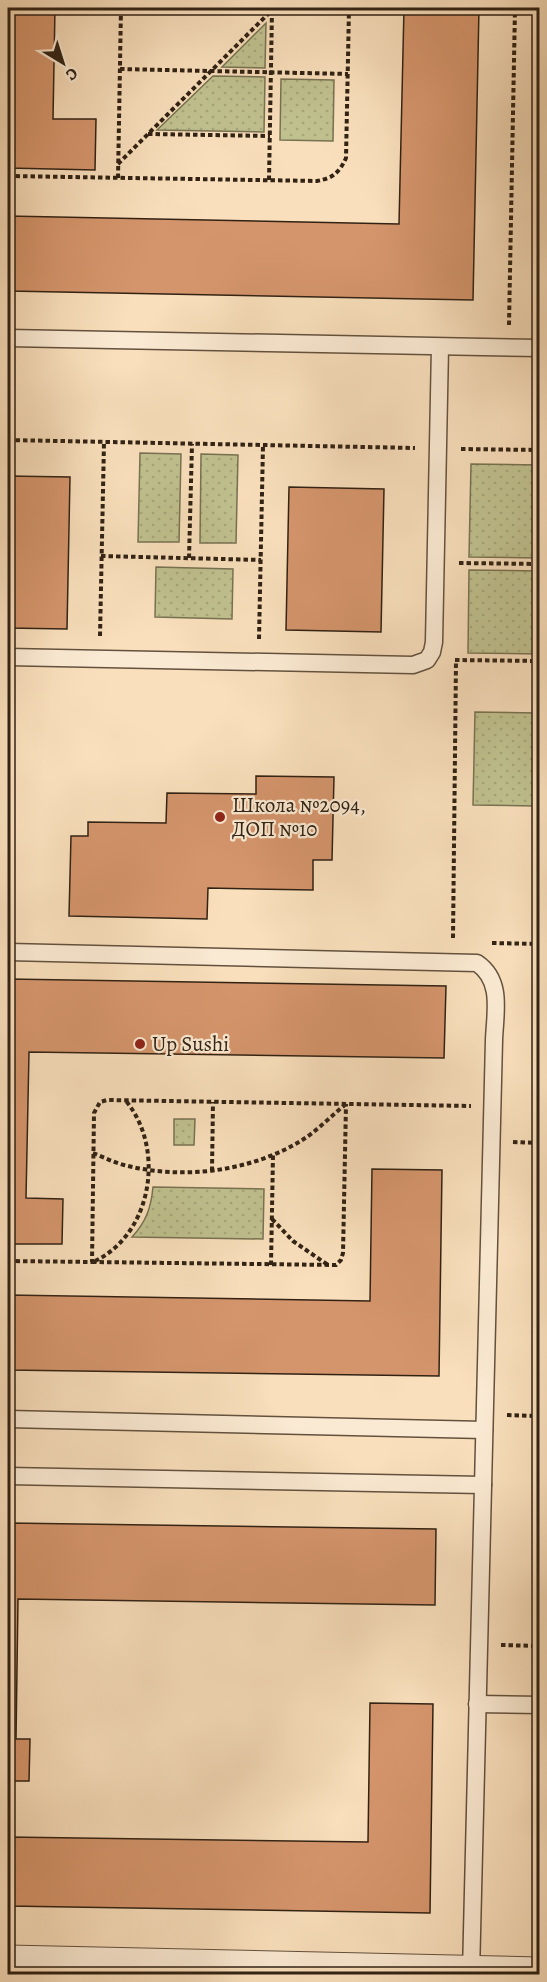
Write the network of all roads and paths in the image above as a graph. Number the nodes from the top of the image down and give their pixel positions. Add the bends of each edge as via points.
1 (121, 8) edge
2 (273, 8) edge
3 (349, 8) edge
4 (515, 8) edge
5 (120, 69) junction
6 (211, 71) junction
7 (271, 72) junction
8 (348, 74) junction
9 (148, 134) junction
10 (270, 136) junction
11 (118, 164) junction
12 (8, 176) edge
13 (118, 178) junction
14 (269, 180) junction
15 (8, 338) edge
16 (440, 346) junction
17 (508, 348) junction
18 (540, 348) edge
19 (8, 440) edge
20 (104, 442) junction
21 (192, 444) junction
22 (263, 445) junction
23 (438, 448) junction
24 (540, 450) edge
25 (101, 556) junction
26 (189, 558) junction
27 (261, 560) junction
28 (435, 563) junction
29 (540, 564) edge
30 (8, 657) edge
31 (99, 659) junction
32 (427, 660) junction
33 (456, 660) junction
34 (540, 661) edge
35 (259, 662) junction
36 (485, 944) dead end
37 (540, 944) edge
38 (8, 952) edge
39 (452, 962) junction
40 (125, 1101) junction
41 (213, 1102) junction
42 (346, 1104) junction
43 (444, 1105) dead end
44 (540, 1137) edge
45 (93, 1153) junction
46 (273, 1155) junction
47 (149, 1169) junction
48 (212, 1171) junction
49 (272, 1218) junction
50 (539, 1222) edge
51 (8, 1261) edge
52 (92, 1262) junction
53 (271, 1265) junction
54 (329, 1266) junction
55 (540, 1416) edge
56 (8, 1419) edge
57 (484, 1430) junction
58 (8, 1476) edge
59 (483, 1485) junction
60 (479, 1645) junction
61 (540, 1646) edge
62 (477, 1704) junction
63 (540, 1705) edge
64 (8, 1962) edge
65 (484, 1973) edge
66 (540, 1974) edge

1 - 5 path
2 - 6 path
2 - 7 path
3 - 8 path
4 - 17 path
5 - 6 path
5 - 11 path
6 - 7 path
6 - 9 path
7 - 8 path
7 - 10 path
8 - 14 path via 346,158 340,171 317,181
9 - 10 path
9 - 11 path
10 - 14 path
11 - 13 path
12 - 13 path
13 - 14 path
15 - 16 lane
16 - 17 lane
16 - 23 lane
17 - 18 lane
19 - 20 path
20 - 21 path
20 - 25 path
21 - 22 path
21 - 26 path
22 - 23 path
22 - 27 path
23 - 24 path
23 - 28 lane
25 - 26 path
25 - 31 path
26 - 27 path
27 - 35 path
28 - 29 path
28 - 32 lane via 434,642
30 - 31 lane
31 - 35 lane
32 - 33 path
32 - 35 lane via 413,665
33 - 34 path
33 - 39 path
36 - 37 path
38 - 39 lane
39 - 57 lane via 477,963 493,978 495,989
40 - 41 path
40 - 45 path via 100,1102 96,1107
40 - 47 path via 144,1135
41 - 42 path
41 - 48 path
42 - 43 path
42 - 46 path via 300,1141
42 - 54 path via 343,1252 336,1265
44 - 50 path
45 - 47 path via 123,1165
45 - 52 path
46 - 48 path
46 - 49 path
47 - 48 path
47 - 52 path via 147,1191 137,1218 121,1241
49 - 53 path
49 - 54 path via 293,1241
50 - 55 path via 534,1416
51 - 52 path
52 - 53 path
53 - 54 path
56 - 57 lane
57 - 59 lane
58 - 59 lane
59 - 60 lane
60 - 61 path
60 - 62 lane
62 - 63 lane
62 - 65 lane
64 - 65 street
65 - 66 street

